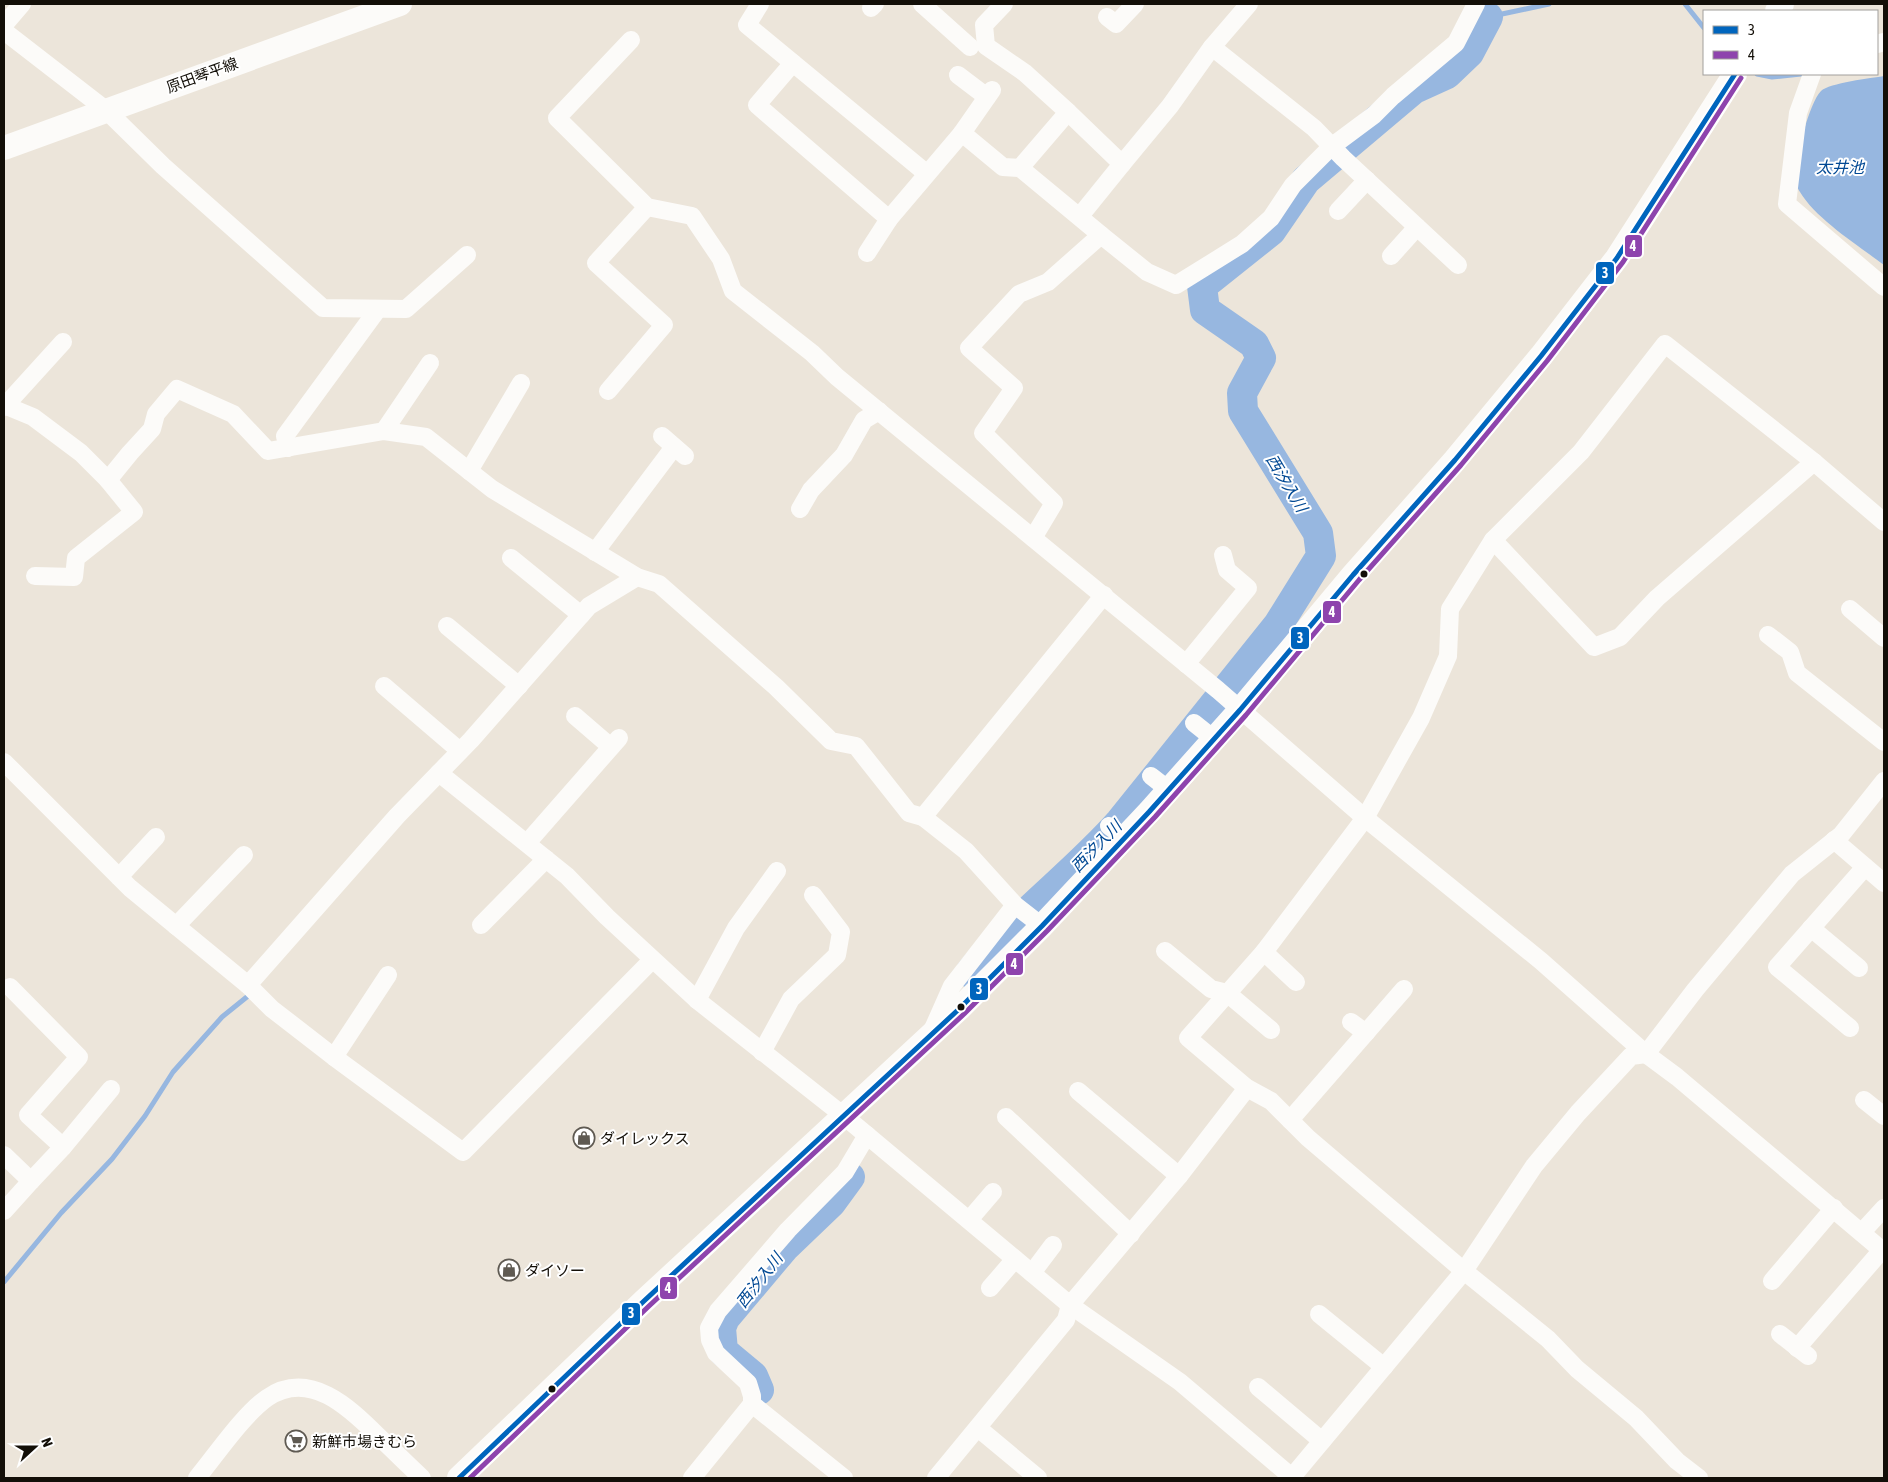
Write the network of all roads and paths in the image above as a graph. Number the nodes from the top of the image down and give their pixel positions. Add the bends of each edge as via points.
1 (22, 4) edge
2 (399, 4) edge
3 (760, 4) edge
4 (922, 4) edge
5 (1004, 4) edge
6 (1135, 4) edge
7 (1250, 4) edge
8 (1476, 4) edge
9 (4, 25) edge
10 (1117, 25) dead end
11 (4, 31) edge
12 (631, 40) dead end
13 (970, 47) dead end
14 (1212, 47) junction
15 (793, 63) junction
16 (958, 75) dead end
17 (1734, 75) edge
18 (1810, 78) edge
19 (106, 110) junction
20 (1068, 112) junction
21 (962, 133) junction
22 (4, 148) edge
23 (1336, 151) junction
24 (1122, 164) junction
25 (1020, 168) junction
26 (926, 173) junction
27 (1367, 180) junction
28 (647, 207) junction
29 (1338, 211) dead end
30 (1080, 216) junction
31 (889, 219) junction
32 (1417, 228) junction
33 (1101, 235) junction
34 (867, 253) dead end
35 (467, 255) dead end
36 (1391, 256) dead end
37 (1458, 265) dead end
38 (1884, 287) edge
39 (378, 308) junction
40 (64, 342) dead end
41 (430, 363) dead end
42 (521, 383) dead end
43 (608, 391) dead end
44 (4, 406) edge
45 (879, 411) junction
46 (384, 431) junction
47 (673, 446) dead end
48 (288, 448) junction
49 (1814, 462) junction
50 (469, 471) junction
51 (108, 480) junction
52 (800, 509) dead end
53 (1884, 522) edge
54 (1033, 538) junction
55 (1493, 540) junction
56 (595, 552) junction
57 (1223, 554) dead end
58 (511, 558) dead end
59 (35, 576) dead end
60 (637, 577) junction
61 (1104, 595) junction
62 (1850, 610) dead end
63 (582, 615) junction
64 (446, 626) dead end
65 (1768, 635) dead end
66 (1884, 638) edge
67 (1186, 664) junction
68 (384, 686) dead end
69 (519, 686) junction
70 (1229, 700) junction
71 (575, 716) dead end
72 (1884, 742) edge
73 (460, 751) junction
74 (4, 762) edge
75 (439, 773) junction
76 (1884, 781) edge
77 (923, 817) junction
78 (1365, 818) junction
79 (156, 837) dead end
80 (1834, 840) junction
81 (527, 843) junction
82 (244, 855) dead end
83 (546, 859) junction
84 (1865, 867) junction
85 (778, 871) dead end
86 (119, 877) junction
87 (1884, 883) edge
88 (813, 895) dead end
89 (1028, 915) junction
90 (481, 925) dead end
91 (176, 926) junction
92 (1811, 928) junction
93 (1165, 950) dead end
94 (1264, 952) junction
95 (652, 960) junction
96 (1859, 968) dead end
97 (388, 975) dead end
98 (1296, 982) dead end
99 (248, 986) junction
100 (10, 987) dead end
101 (1404, 989) dead end
102 (1227, 993) junction
103 (697, 1000) junction
104 (1351, 1022) dead end
105 (1850, 1028) dead end
106 (1271, 1030) dead end
107 (1366, 1033) junction
108 (929, 1038) junction
109 (762, 1052) junction
110 (1646, 1054) junction
111 (334, 1057) junction
112 (1247, 1088) junction
113 (111, 1089) dead end
114 (1078, 1092) dead end
115 (1864, 1100) dead end
116 (844, 1116) junction
117 (1884, 1116) edge
118 (1006, 1117) dead end
119 (1290, 1120) junction
120 (867, 1135) junction
121 (63, 1147) junction
122 (4, 1155) edge
123 (1179, 1176) junction
124 (31, 1181) junction
125 (994, 1192) dead end
126 (1834, 1208) junction
127 (1884, 1208) edge
128 (4, 1211) edge
129 (968, 1220) junction
130 (1862, 1232) junction
131 (1131, 1234) junction
132 (1053, 1245) dead end
133 (1883, 1251) edge
134 (1015, 1259) junction
135 (1464, 1271) junction
136 (1032, 1273) junction
137 (1772, 1281) dead end
138 (990, 1288) dead end
139 (1070, 1305) junction
140 (1319, 1314) dead end
141 (1780, 1334) dead end
142 (1384, 1367) junction
143 (1258, 1387) dead end
144 (752, 1404) junction
145 (978, 1428) junction
146 (1322, 1441) junction
147 (197, 1478) edge
148 (422, 1478) edge
149 (459, 1478) edge
150 (692, 1478) edge
151 (844, 1478) edge
152 (936, 1478) edge
153 (1038, 1478) edge
154 (1292, 1478) edge
155 (1699, 1478) edge

1 - 9 street
2 - 19 street, 原田琴平線
3 - 15 street via 747,25
4 - 13 street
5 - 20 street via 984,25 986,46 1025,73
6 - 10 street
7 - 14 street
8 - 23 street via 1456,43 1393,96
11 - 19 street
12 - 28 street via 557,118
14 - 23 street via 1314,128
14 - 24 street via 1170,106
15 - 26 street
15 - 31 street via 757,105
16 - 21 street via 990,94
17 - 70 street via 1616,258 1570,318 1455,460 1353,575
18 - 38 street via 1798,113 1787,204
19 - 22 street, 原田琴平線
19 - 39 street via 163,166 323,308
20 - 24 street
20 - 25 street
21 - 25 street via 1004,167
21 - 26 street
23 - 27 street
23 - 33 street via 1294,185 1271,218 1242,244 1176,285 1147,272
24 - 30 street
25 - 30 street
26 - 31 street
27 - 29 street
27 - 32 street
28 - 43 street via 596,263 664,326
28 - 45 street via 692,216 721,259 733,290
30 - 33 street
31 - 34 street
32 - 36 street
32 - 37 street
33 - 54 street via 1048,282 1019,294 970,348 1014,388 983,434 1054,503
35 - 39 street via 406,309
39 - 48 street via 285,436
40 - 44 street
41 - 46 street
42 - 50 street
44 - 51 street via 33,417 81,453
45 - 52 street via 864,420 844,455 811,490
45 - 54 street
46 - 48 street
46 - 50 street via 426,437
47 - 56 street
48 - 51 street via 268,451 233,414 177,389 156,414 152,429
49 - 53 street
49 - 55 street via 1658,598 1620,637 1594,647
49 - 55 street via 1666,344 1581,452
50 - 56 street via 492,489
51 - 59 street via 134,512 76,558 74,577
54 - 61 street
55 - 78 street via 1450,609 1448,656 1420,718
56 - 60 street
57 - 67 street via 1227,570 1248,588
58 - 63 street
60 - 63 street via 589,606
60 - 77 street via 659,584 776,687 831,741 856,746 910,813
61 - 67 street
61 - 77 street
62 - 66 street
63 - 69 street
64 - 69 street
65 - 72 street via 1790,652 1797,672
67 - 70 street
68 - 73 street
69 - 73 street
70 - 78 street
70 - 89 street via 1117,832
71 - 81 street via 615,742
73 - 75 street
74 - 86 street
75 - 81 street
75 - 99 street via 397,816
76 - 80 street
77 - 89 street via 966,851
78 - 94 street
78 - 110 street via 1541,961
79 - 86 street
80 - 84 street
80 - 110 street via 1792,874
81 - 83 street
82 - 91 street
83 - 90 street
83 - 95 street
84 - 87 street
84 - 92 street
85 - 103 street via 736,928
86 - 91 street
88 - 109 street via 841,932 838,955 791,999
89 - 108 street
89 - 108 street via 952,986
91 - 99 street
92 - 96 street
92 - 105 street via 1777,967
93 - 102 street via 1211,990
94 - 98 street
94 - 102 street
95 - 103 street
95 - 111 street via 463,1152
97 - 111 street
99 - 111 street
100 - 121 street via 79,1057 28,1115
101 - 107 street
102 - 106 street
102 - 112 street via 1188,1038
103 - 109 street
104 - 107 street
107 - 119 street
108 - 116 street
109 - 116 street
110 - 126 street
110 - 135 street via 1631,1056 1578,1113 1534,1166
112 - 119 street via 1271,1101
112 - 123 street
113 - 121 street
114 - 123 street
115 - 117 street
116 - 120 street
116 - 149 street via 640,1304
118 - 131 street
119 - 135 street
120 - 129 street
120 - 144 street via 845,1172 788,1230 718,1311 709,1328 716,1353 748,1383
121 - 124 street
122 - 124 street
123 - 131 street
124 - 128 street
125 - 129 street
126 - 130 street
126 - 137 street
127 - 130 street
129 - 134 street
130 - 133 street
131 - 139 street
132 - 136 street
133 - 141 street via 1802,1352
134 - 136 street
134 - 138 street
135 - 142 street
135 - 155 street via 1548,1339 1577,1369 1636,1418 1676,1461
136 - 139 street
139 - 145 street via 1066,1320
139 - 154 street via 1180,1382
140 - 142 street
142 - 146 street
143 - 146 street
144 - 150 street
144 - 151 street
145 - 152 street
145 - 153 street
146 - 154 street
147 - 148 street via 252,1411 267,1398 285,1388 304,1387 330,1396 350,1408

